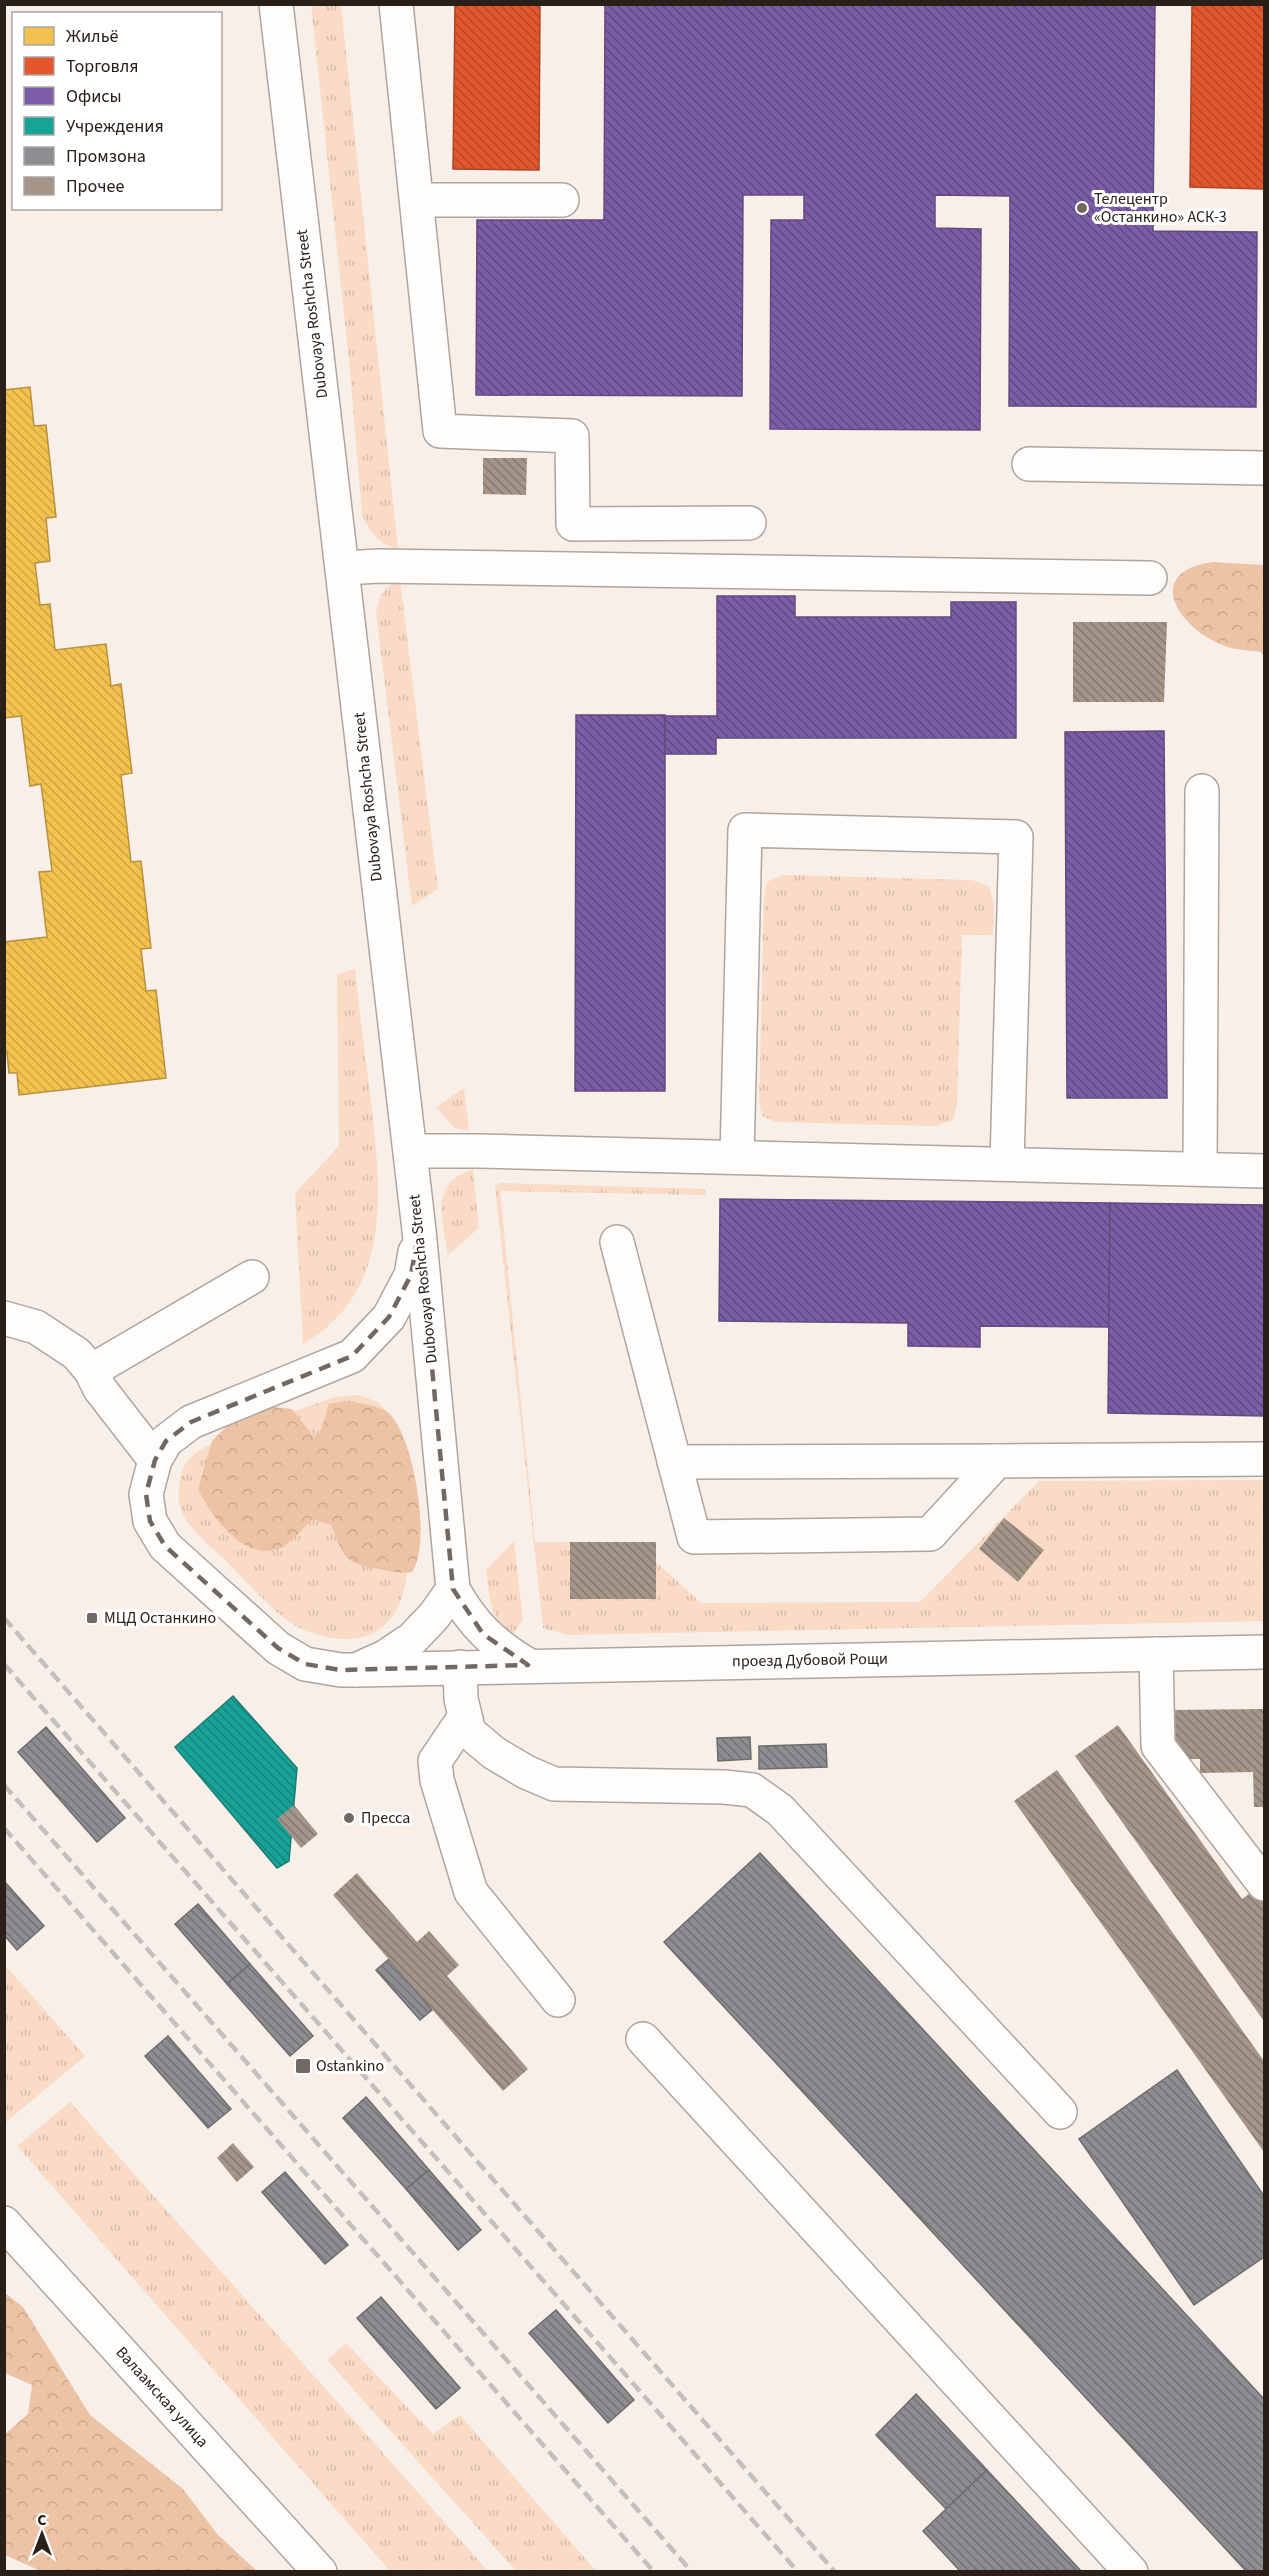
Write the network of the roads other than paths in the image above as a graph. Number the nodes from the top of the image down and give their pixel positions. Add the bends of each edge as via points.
1 (276, 4) edge
2 (396, 4) edge
3 (417, 200) junction
4 (562, 200) dead end
5 (1029, 464) dead end
6 (1264, 468) edge
7 (749, 523) dead end
8 (343, 568) junction
9 (1150, 578) dead end
10 (1202, 791) dead end
11 (410, 1151) junction
12 (737, 1156) junction
13 (1007, 1163) junction
14 (1200, 1169) junction
15 (1264, 1171) edge
16 (419, 1230) junction
17 (616, 1242) dead end
18 (252, 1277) dead end
19 (4, 1318) edge
20 (91, 1371) junction
21 (1264, 1459) edge
22 (154, 1460) junction
23 (997, 1461) junction
24 (674, 1462) junction
25 (453, 1590) junction
26 (1264, 1652) edge
27 (1156, 1654) junction
28 (528, 1665) junction
29 (460, 1666) junction
30 (356, 1670) junction
31 (464, 1718) junction
32 (1264, 1884) edge
33 (558, 2000) dead end
34 (643, 2039) dead end
35 (1060, 2112) dead end
36 (4, 2223) edge
37 (320, 2571) edge
38 (1131, 2571) edge

1 - 8 street, Dubovaya Roshcha Street
2 - 3 street
3 - 4 street
3 - 7 street via 440,431 572,436 573,524
5 - 6 street
8 - 9 street
8 - 11 street, Dubovaya Roshcha Street
10 - 14 street
11 - 12 street
11 - 16 street, Dubovaya Roshcha Street
12 - 13 street
12 - 13 street via 746,830 945,835 1016,837
13 - 14 street
14 - 15 street
16 - 22 street via 411,1275 389,1317 352,1356 191,1422 166,1441
16 - 25 street, Dubovaya Roshcha Street
17 - 24 street
18 - 20 street
19 - 20 street via 36,1327 77,1354
20 - 22 street via 100,1389
21 - 23 street
22 - 30 street, проезд Дубовой Рощи via 146,1494 150,1521 165,1546 278,1648 305,1664
23 - 24 street
23 - 24 street via 930,1534 694,1537
25 - 28 street via 483,1634
25 - 30 street via 411,1639
26 - 27 street, проезд Дубовой Рощи
27 - 28 street, проезд Дубовой Рощи
27 - 32 street via 1158,1746
28 - 29 street, проезд Дубовой Рощи
29 - 30 street, проезд Дубовой Рощи
29 - 31 street
31 - 33 street via 435,1761 437,1780 471,1892
31 - 35 street via 469,1732 481,1744 554,1784 752,1790 780,1810
34 - 38 street
36 - 37 street, Валаамская улица

